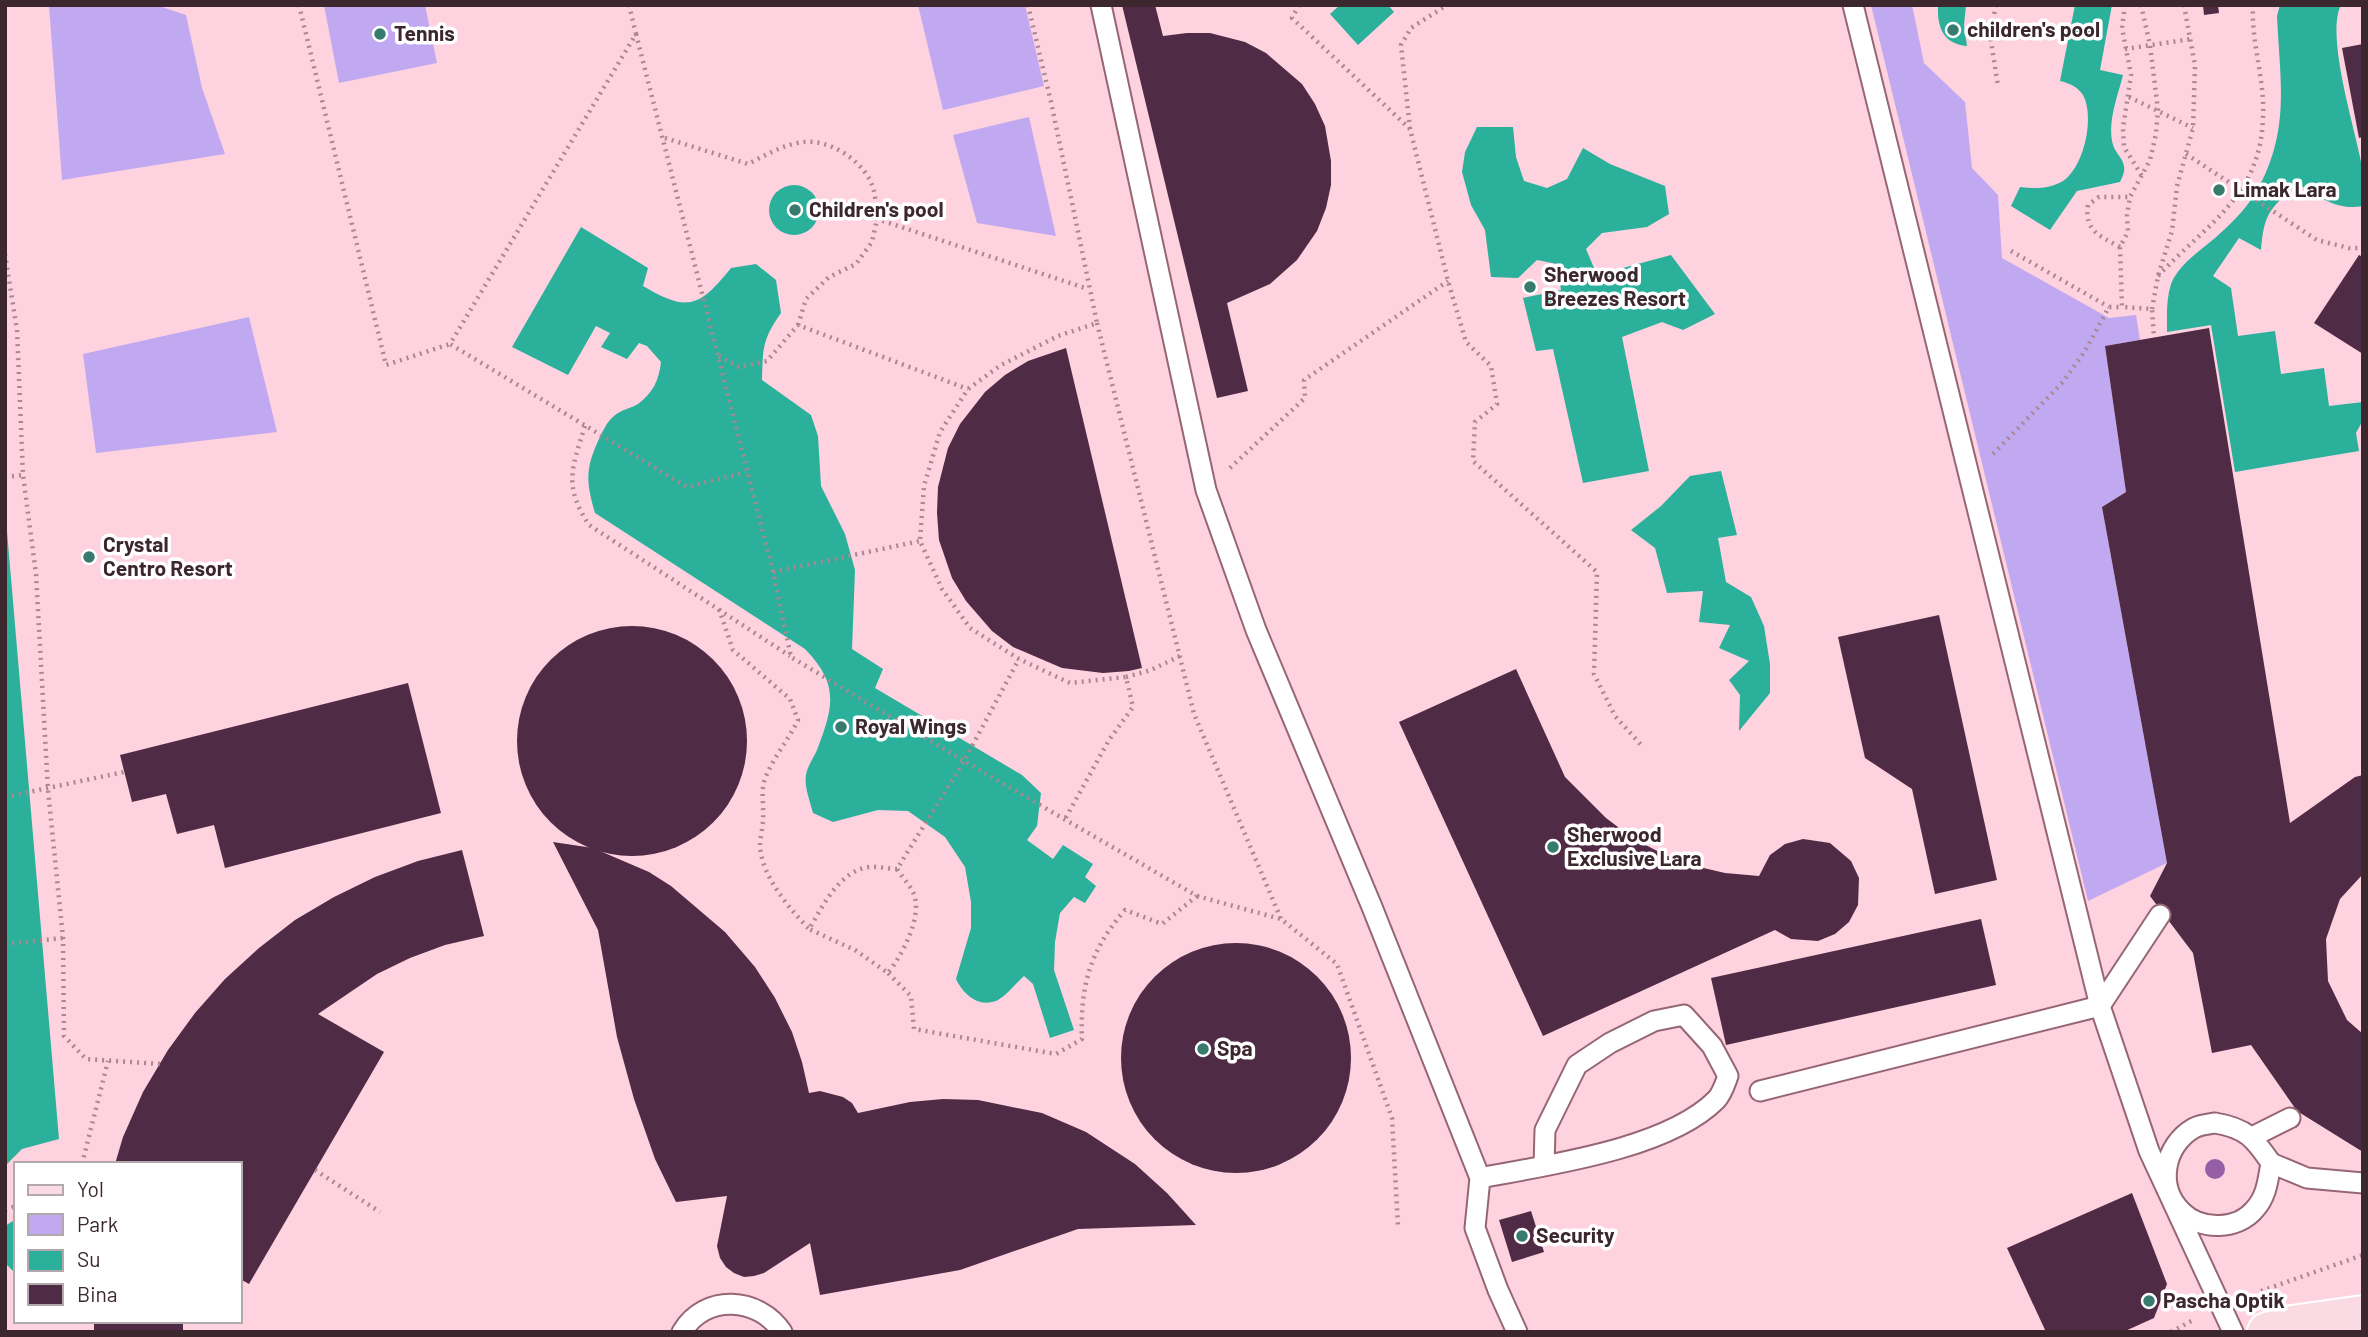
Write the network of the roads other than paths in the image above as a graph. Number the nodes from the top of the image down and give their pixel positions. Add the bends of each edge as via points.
1 (1101, 5) edge
2 (1853, 5) edge
3 (2160, 915) dead end
4 (2100, 1006) junction
5 (1760, 1091) dead end
6 (2290, 1118) dead end
7 (2252, 1137) junction
8 (2271, 1163) junction
9 (1544, 1166) junction
10 (1480, 1178) junction
11 (2363, 1183) edge
12 (2170, 1196) junction
13 (2363, 1315) edge
14 (2286, 1329) edge
15 (682, 1332) edge
16 (782, 1332) edge
17 (1517, 1332) edge
18 (2232, 1332) edge

1 - 10 lane via 1206,490 1256,630
2 - 4 lane
3 - 4 lane
4 - 5 lane
4 - 12 lane via 2149,1151
6 - 7 lane
7 - 8 lane
7 - 12 lane via 2225,1124 2196,1127 2179,1140 2169,1157 2165,1176
8 - 11 lane via 2307,1178
8 - 12 lane via 2266,1192 2255,1210 2239,1221 2219,1226 2199,1223 2182,1213
9 - 9 lane via 1627,1147 1690,1120 1718,1099 1728,1076 1712,1046 1684,1015 1654,1021 1577,1065 1545,1130
9 - 10 lane
10 - 17 lane via 1475,1228
12 - 18 lane
13 - 14 main road
15 - 16 lane via 699,1313 733,1303 764,1312

